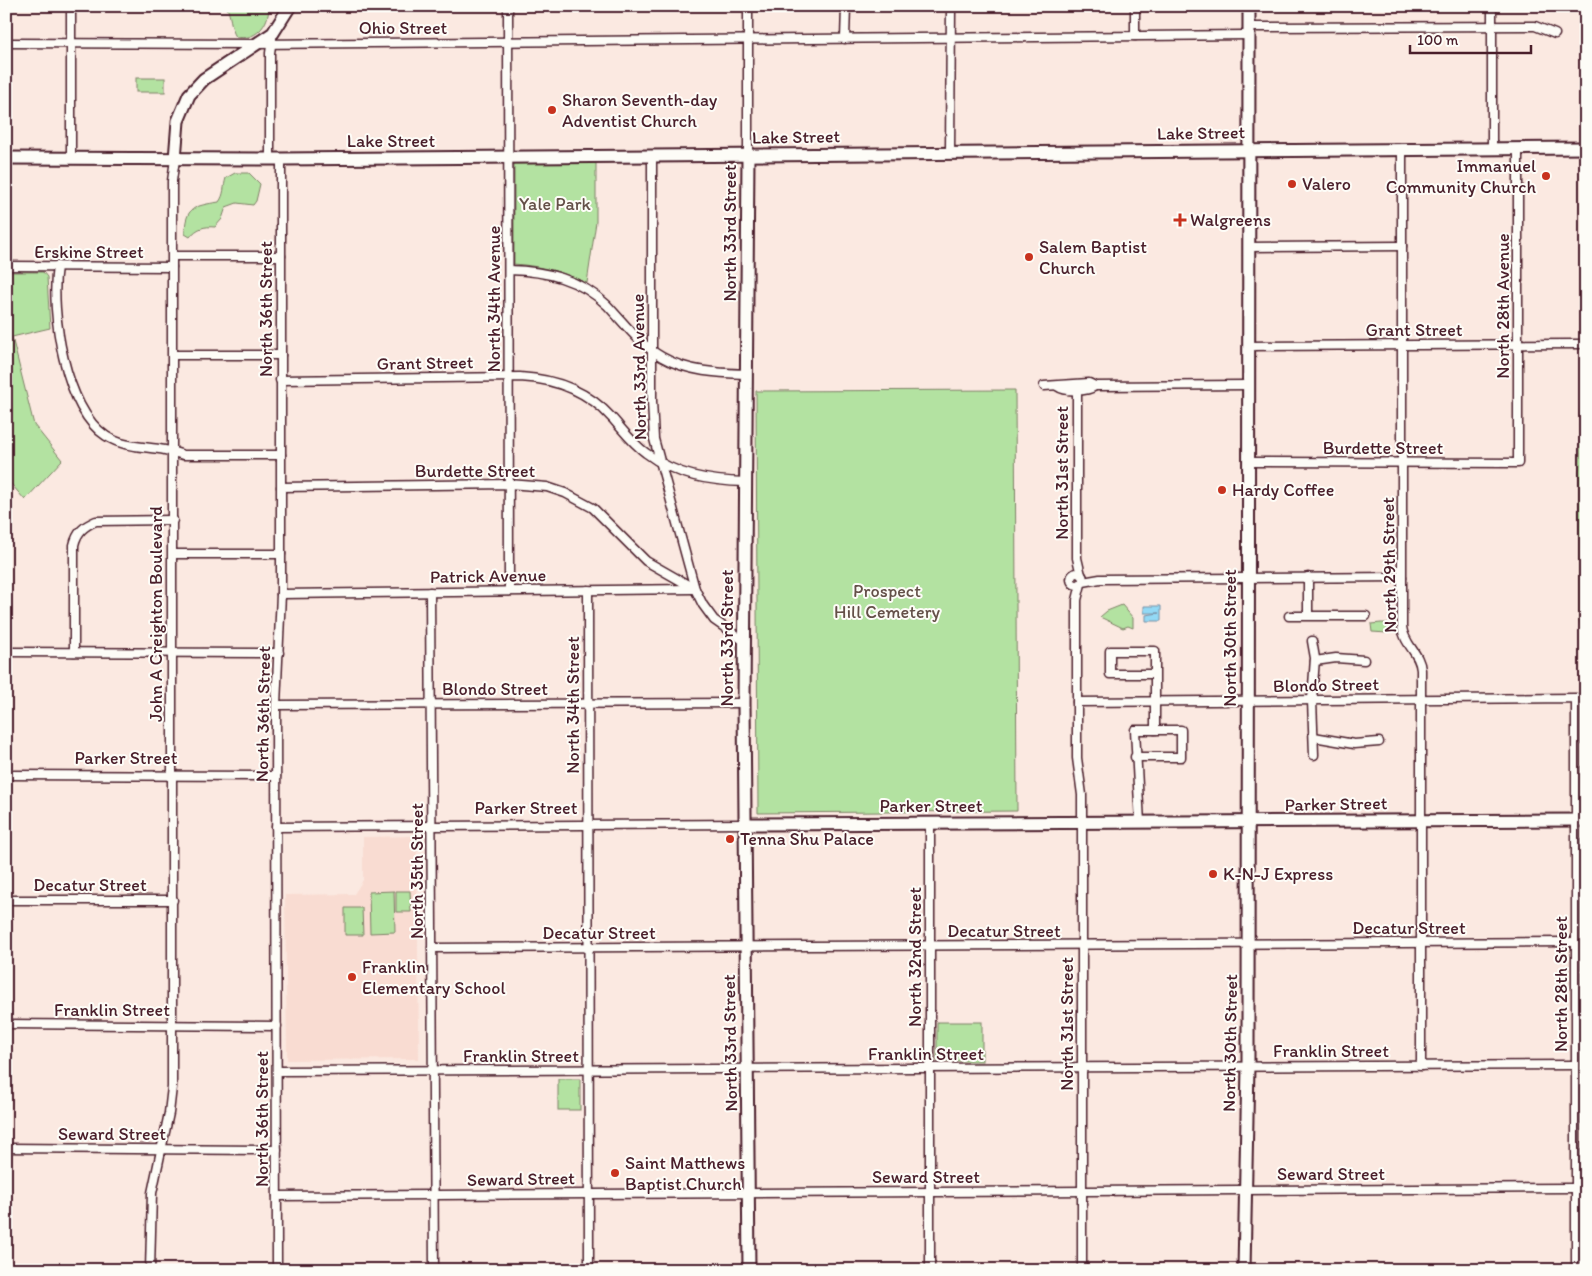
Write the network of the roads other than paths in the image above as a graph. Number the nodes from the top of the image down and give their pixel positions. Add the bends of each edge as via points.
1 (71, 6) edge
2 (290, 6) edge
3 (508, 6) edge
4 (748, 6) edge
5 (846, 6) edge
6 (951, 6) edge
7 (1135, 6) edge
8 (1249, 6) edge
9 (1492, 6) edge
10 (1492, 26) junction
11 (1249, 31) junction
12 (1555, 34) dead end
13 (1135, 36) junction
14 (272, 38) junction
15 (951, 38) junction
16 (846, 39) junction
17 (748, 40) junction
18 (508, 42) junction
19 (6, 43) edge
20 (71, 43) junction
21 (255, 44) junction
22 (1492, 148) junction
23 (1518, 148) junction
24 (1586, 148) edge
25 (1402, 149) junction
26 (1249, 150) junction
27 (950, 153) junction
28 (748, 155) junction
29 (652, 156) junction
30 (509, 157) junction
31 (6, 158) edge
32 (71, 158) junction
33 (175, 159) junction
34 (275, 159) junction
35 (1402, 246) junction
36 (1249, 247) junction
37 (173, 256) junction
38 (281, 256) junction
39 (6, 266) edge
40 (56, 266) junction
41 (172, 267) junction
42 (509, 270) junction
43 (1580, 344) dead end
44 (1402, 345) junction
45 (1518, 345) junction
46 (1249, 346) junction
47 (652, 351) junction
48 (281, 355) junction
49 (173, 356) junction
50 (747, 374) junction
51 (509, 377) junction
52 (280, 380) junction
53 (1249, 384) junction
54 (1044, 386) dead end
55 (1057, 386) junction
56 (1095, 386) junction
57 (1077, 389) junction
58 (173, 452) junction
59 (281, 455) junction
60 (1248, 462) junction
61 (660, 463) junction
62 (1518, 463) joint
63 (1402, 464) junction
64 (746, 482) junction
65 (509, 484) junction
66 (281, 487) junction
67 (173, 520) junction
68 (173, 554) junction
69 (281, 554) junction
70 (1077, 558) junction
71 (1248, 577) junction
72 (1308, 577) junction
73 (1402, 577) junction
74 (1072, 579) junction
75 (1082, 579) junction
76 (695, 589) junction
77 (588, 590) junction
78 (510, 591) junction
79 (430, 592) junction
80 (281, 594) junction
81 (1077, 600) junction
82 (1308, 615) junction
83 (1288, 616) dead end
84 (1366, 616) dead end
85 (744, 641) junction
86 (1312, 641) dead end
87 (6, 652) edge
88 (74, 652) junction
89 (173, 653) junction
90 (279, 653) junction
91 (1364, 660) dead end
92 (1315, 661) junction
93 (1155, 674) junction
94 (1576, 698) joint
95 (1421, 699) junction
96 (1312, 700) junction
97 (1156, 701) junction
98 (1248, 701) junction
99 (1077, 702) junction
100 (588, 703) junction
101 (744, 703) junction
102 (431, 704) junction
103 (276, 705) junction
104 (1156, 730) junction
105 (1314, 737) junction
106 (1380, 742) dead end
107 (1314, 755) dead end
108 (1135, 757) junction
109 (6, 775) edge
110 (173, 776) junction
111 (276, 776) junction
112 (1581, 820) edge
113 (1421, 821) junction
114 (1249, 822) junction
115 (1082, 823) junction
116 (1140, 823) junction
117 (746, 824) junction
118 (930, 824) junction
119 (431, 826) junction
120 (589, 826) junction
121 (276, 827) junction
122 (6, 900) edge
123 (173, 900) junction
124 (1576, 942) junction
125 (1248, 944) junction
126 (1420, 944) junction
127 (1082, 945) junction
128 (930, 946) junction
129 (432, 948) junction
130 (589, 948) junction
131 (746, 948) junction
132 (6, 1024) edge
133 (173, 1025) junction
134 (277, 1026) junction
135 (1576, 1065) junction
136 (1248, 1066) junction
137 (1421, 1066) junction
138 (1083, 1067) junction
139 (930, 1068) junction
140 (748, 1070) junction
141 (277, 1071) junction
142 (433, 1071) junction
143 (589, 1071) junction
144 (6, 1148) edge
145 (161, 1149) junction
146 (277, 1150) junction
147 (1575, 1188) junction
148 (1245, 1190) junction
149 (1082, 1191) junction
150 (748, 1193) junction
151 (929, 1193) junction
152 (589, 1194) junction
153 (433, 1195) junction
154 (277, 1196) junction
155 (150, 1270) edge
156 (277, 1270) edge
157 (434, 1270) edge
158 (589, 1270) edge
159 (749, 1270) edge
160 (930, 1270) edge
161 (1082, 1270) edge
162 (1244, 1270) edge
163 (1576, 1270) edge

1 - 20 street
2 - 14 main road, John A Creighton Boulevard
3 - 18 street, North 34th Avenue
4 - 17 street, North 33rd Street
5 - 16 street
6 - 15 street
7 - 13 street
8 - 11 main road, North 30th Street
9 - 10 street
10 - 11 street, Ohio Street
10 - 12 street, Ohio Street via 1537,26
10 - 22 street
11 - 13 street, Ohio Street
11 - 26 main road, North 30th Street
13 - 15 street, Ohio Street
14 - 18 street, Ohio Street
14 - 21 main road, John A Creighton Boulevard
14 - 34 street, North 36th Street
15 - 16 street, Ohio Street
15 - 27 street
16 - 17 street, Ohio Street
17 - 18 street, Ohio Street
17 - 28 street, North 33rd Street
18 - 30 street, North 34th Avenue
19 - 20 street
20 - 21 street
20 - 32 street
21 - 33 main road, John A Creighton Boulevard via 204,80 189,95 178,120
22 - 23 main road, Lake Street
22 - 25 main road, Lake Street
23 - 24 main road, Lake Street
23 - 45 street, North 28th Avenue
25 - 26 main road, Lake Street
25 - 35 street, North 29th Street
26 - 27 main road, Lake Street
26 - 36 main road, North 30th Street
27 - 28 main road, Lake Street
28 - 29 main road, Lake Street
28 - 50 main road, North 33rd Street
29 - 30 main road, Lake Street
29 - 47 street, North 33rd Avenue
30 - 34 main road, Lake Street
30 - 42 street, North 34th Avenue
31 - 32 main road, Lake Street
32 - 33 main road, Lake Street
33 - 34 main road, Lake Street
33 - 37 street, John A Creighton Boulevard via 172,181
34 - 38 street, North 36th Street
35 - 36 street
35 - 44 street, North 29th Street
36 - 46 main road, North 30th Street
37 - 38 street
37 - 41 street, John A Creighton Boulevard
38 - 48 street, North 36th Street
39 - 40 street, Erskine Street
40 - 41 street, Erskine Street
40 - 58 street via 56,321 82,411 97,429 117,442
41 - 49 street, John A Creighton Boulevard
42 - 47 street via 552,274 582,286
42 - 51 street, North 34th Avenue
43 - 45 street, Grant Street
44 - 45 street, Grant Street
44 - 46 street, Grant Street
44 - 63 street, North 29th Street
45 - 62 street, North 28th Avenue
46 - 53 main road, North 30th Street
47 - 50 street via 688,368
47 - 61 street, North 33rd Avenue via 652,420
48 - 49 street
48 - 52 street, North 36th Street
49 - 58 street, John A Creighton Boulevard
50 - 64 main road, North 33rd Street
51 - 52 street, Grant Street
51 - 61 street, Grant Street via 548,381 583,394 604,409 640,449
51 - 65 street, North 34th Avenue
52 - 59 street, North 36th Street
53 - 56 street
53 - 60 main road, North 30th Street
54 - 55 street
55 - 56 street via 1088,383
55 - 57 street
56 - 57 street
57 - 70 street, North 31st Street
58 - 59 street via 183,455
58 - 67 street, John A Creighton Boulevard
59 - 66 street, North 36th Street
60 - 63 street, Burdette Street
60 - 71 main road, North 30th Street
61 - 64 street, Grant Street via 698,478
61 - 76 street, North 33rd Avenue
62 - 63 street, Burdette Street
63 - 73 street, North 29th Street
64 - 85 main road, North 33rd Street
65 - 66 street, Burdette Street
65 - 76 street, Burdette Street via 547,487 581,500 604,517 646,561
65 - 78 street, North 34th Avenue
66 - 69 street, North 36th Street
67 - 68 street, John A Creighton Boulevard
67 - 88 street via 96,521 79,532 74,544
68 - 69 street
68 - 89 street, John A Creighton Boulevard
69 - 80 street, North 36th Street
70 - 74 street, North 31st Street
70 - 75 street, North 31st Street
71 - 72 street
71 - 75 street
71 - 98 main road, North 30th Street
72 - 73 street
72 - 82 street
73 - 95 street, North 29th Street via 1403,632 1420,661
74 - 75 street via 1077,573
74 - 81 street, North 31st Street
75 - 81 street, North 31st Street
76 - 77 street, Patrick Avenue
76 - 85 street, North 33rd Avenue via 714,620
77 - 78 street, Patrick Avenue
77 - 100 street, North 34th Street
78 - 79 street, Patrick Avenue
79 - 80 street, Patrick Avenue
79 - 102 street, North 35th Street
80 - 90 street, North 36th Street
81 - 99 street, North 31st Street
82 - 83 street
82 - 84 street
85 - 101 main road, North 33rd Street
86 - 92 street
87 - 88 street
88 - 89 street
89 - 90 street
89 - 110 street, John A Creighton Boulevard
90 - 103 street, North 36th Street
91 - 92 street via 1336,658
92 - 96 street
93 - 93 street via 1155,651 1110,652 1110,674
93 - 97 street
94 - 95 street, Blondo Street
94 - 112 street, North 28th Street
95 - 96 street, Blondo Street
95 - 113 street, North 29th Street
96 - 98 street, Blondo Street
96 - 105 street
97 - 98 street, Blondo Street
97 - 99 street, Blondo Street
97 - 104 street
98 - 114 main road, North 30th Street
99 - 115 street, North 31st Street
100 - 101 street, Blondo Street
100 - 102 street, Blondo Street
100 - 120 street, North 34th Street
101 - 117 main road, North 33rd Street
102 - 103 street, Blondo Street
102 - 119 street, North 35th Street
103 - 111 street, North 36th Street
104 - 108 street via 1135,730
104 - 108 street via 1181,730 1181,757
105 - 106 street via 1354,744
105 - 107 street
108 - 116 street via 1140,787
109 - 110 street, Parker Street
110 - 111 street, Parker Street
110 - 123 street, John A Creighton Boulevard
111 - 121 street, North 36th Street
112 - 113 main road, Parker Street
112 - 124 street, North 28th Street
113 - 114 main road, Parker Street
113 - 126 street, North 29th Street
114 - 116 main road, Parker Street
114 - 125 main road, North 30th Street
115 - 116 main road, Parker Street
115 - 118 main road, Parker Street
115 - 127 street, North 31st Street
117 - 118 main road, Parker Street
117 - 120 street, Parker Street
117 - 131 main road, North 33rd Street
118 - 128 street, North 32nd Street
119 - 120 street, Parker Street
119 - 121 street, Parker Street
119 - 129 street, North 35th Street
120 - 130 street, North 34th Street
121 - 134 street, North 36th Street
122 - 123 street, Decatur Street
123 - 133 street, John A Creighton Boulevard
124 - 126 street, Decatur Street
124 - 135 street, North 28th Street
125 - 126 street, Decatur Street
125 - 127 street, Decatur Street
125 - 136 main road, North 30th Street
126 - 137 street, North 29th Street
127 - 128 street, Decatur Street
127 - 138 street, North 31st Street
128 - 131 street, Decatur Street
128 - 139 street, North 32nd Street
129 - 130 street, Decatur Street
129 - 142 street, North 35th Street
130 - 131 street, Decatur Street
130 - 143 street, North 34th Street
131 - 140 main road, North 33rd Street
132 - 133 street, Franklin Street
133 - 134 street, Franklin Street
133 - 145 street, John A Creighton Boulevard via 171,1100
134 - 141 street, North 36th Street
135 - 137 street, Franklin Street
135 - 147 street, North 28th Street
136 - 137 street, Franklin Street
136 - 138 street, Franklin Street
136 - 148 main road, North 30th Street
138 - 139 street, Franklin Street
138 - 149 street, North 31st Street
139 - 140 street, Franklin Street
139 - 151 street, North 32nd Street
140 - 143 street, Franklin Street
140 - 150 main road, North 33rd Street
141 - 142 street, Franklin Street
141 - 146 street, North 36th Street
142 - 143 street, Franklin Street
142 - 153 street, North 35th Street
143 - 152 street, North 34th Street
144 - 145 street, Seward Street
145 - 146 street, Seward Street
145 - 155 street, John A Creighton Boulevard via 150,1212
146 - 154 street, North 36th Street
147 - 148 street, Seward Street
147 - 163 street, North 28th Street
148 - 149 street, Seward Street
148 - 162 main road, North 30th Street
149 - 151 street, Seward Street
149 - 161 street, North 31st Street
150 - 151 street, Seward Street
150 - 152 street, Seward Street
150 - 159 main road, North 33rd Street
151 - 160 street, North 32nd Street
152 - 153 street, Seward Street
152 - 158 street, North 34th Street
153 - 154 street, Seward Street
153 - 157 street, North 35th Street
154 - 156 street, North 36th Street

